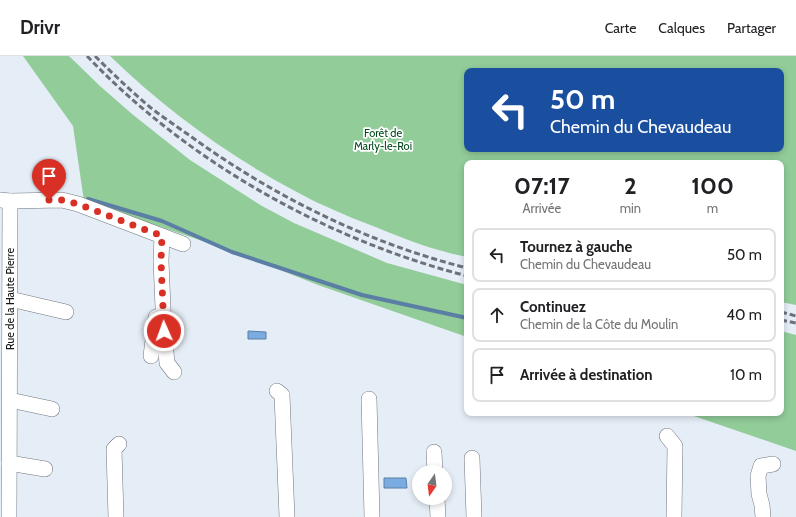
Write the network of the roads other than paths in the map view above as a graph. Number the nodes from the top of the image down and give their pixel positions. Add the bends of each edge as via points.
1 (5, 200) edge
2 (157, 234) junction
3 (183, 244) dead end
4 (10, 299) junction
5 (66, 312) dead end
6 (151, 356) dead end
7 (174, 372) dead end
8 (277, 391) dead end
9 (369, 399) dead end
10 (10, 400) junction
11 (52, 409) dead end
12 (667, 436) dead end
13 (119, 444) dead end
14 (434, 452) dead end
15 (472, 458) dead end
16 (9, 463) junction
17 (773, 464) dead end
18 (435, 465) edge
19 (375, 468) dead end
20 (45, 469) dead end
21 (437, 505) edge
22 (9, 517) edge
23 (116, 517) edge
24 (287, 517) edge
25 (372, 517) edge
26 (376, 517) edge
27 (438, 517) edge
28 (474, 517) edge
29 (674, 517) edge
30 (763, 517) edge

1 - 2 street via 62,200
1 - 4 street, Rue de la Haute Pierre
2 - 3 street
2 - 6 street via 152,252 156,320
2 - 7 street via 167,363
4 - 5 street
4 - 10 street, Rue de la Haute Pierre
8 - 24 street via 282,395
9 - 25 street
10 - 11 street
10 - 16 street, Rue de la Haute Pierre
12 - 29 street via 675,446
13 - 23 street via 114,449
14 - 18 street
15 - 28 street
16 - 20 street
16 - 22 street, Rue de la Haute Pierre
17 - 30 street via 761,466 758,476
19 - 26 street
21 - 27 street

